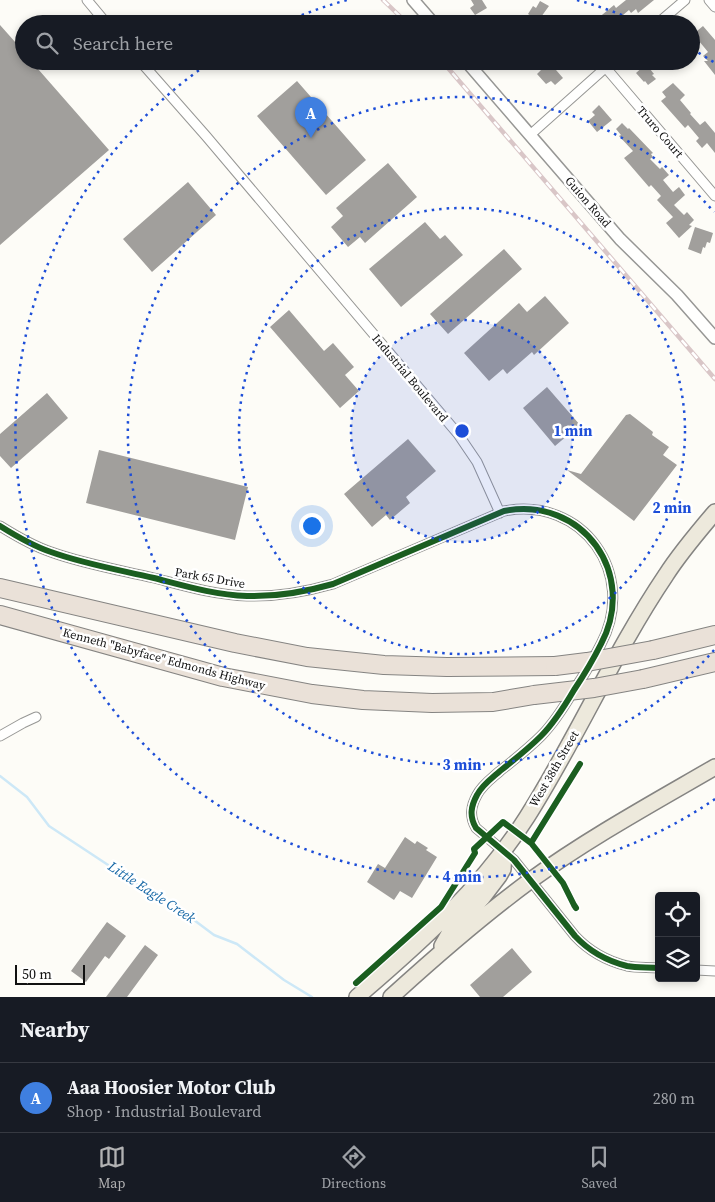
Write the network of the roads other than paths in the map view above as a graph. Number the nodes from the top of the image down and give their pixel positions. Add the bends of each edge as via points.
1 (87, 0) edge
2 (413, 0) edge
3 (685, 0) edge
4 (709, 0) edge
5 (715, 7) edge
6 (100, 15) edge
7 (426, 15) edge
8 (668, 15) edge
9 (148, 70) edge
10 (474, 70) edge
11 (604, 70) edge
12 (608, 70) edge
13 (530, 135) junction
14 (715, 196) edge
15 (715, 338) edge
16 (715, 512) edge
17 (500, 513) junction
18 (0, 526) edge
19 (0, 588) edge
20 (0, 615) edge
21 (715, 635) edge
22 (715, 662) edge
23 (36, 717) dead end
24 (0, 736) edge
25 (715, 767) edge
26 (504, 850) junction
27 (531, 880) junction
28 (437, 956) junction
29 (655, 968) edge
30 (700, 970) edge
31 (715, 971) edge
32 (360, 994) edge
33 (391, 997) edge

1 - 6 street
2 - 7 street
3 - 8 street
4 - 5 street
9 - 17 street, Industrial Boulevard via 458,434 477,462
10 - 13 street, Guion Road
11 - 13 street
12 - 14 street, Truro Court
13 - 15 street, Guion Road via 620,239
16 - 26 main road, West 38th Street via 666,574 527,818
17 - 18 street, Park 65 Drive via 333,584 264,596 209,592 75,559 29,543
17 - 26 street via 521,509 543,511 564,518 582,530 604,557 614,600 611,622 602,644 557,718 536,741 484,786 474,800 471,811 476,828
19 - 21 highway, bridge via 235,643 307,657 384,665 555,666 654,650
20 - 22 highway, Kenneth "Babyface" Edmonds Highway, bridge via 224,677 312,694 380,701 493,702 594,688
23 - 24 street
25 - 27 main road via 646,806
26 - 27 street
26 - 28 main road via 503,869 499,876 450,932
26 - 32 main road, West 38th Street via 445,918
27 - 28 main road
27 - 29 street via 575,936 592,951 625,965
28 - 33 main road
30 - 31 street

